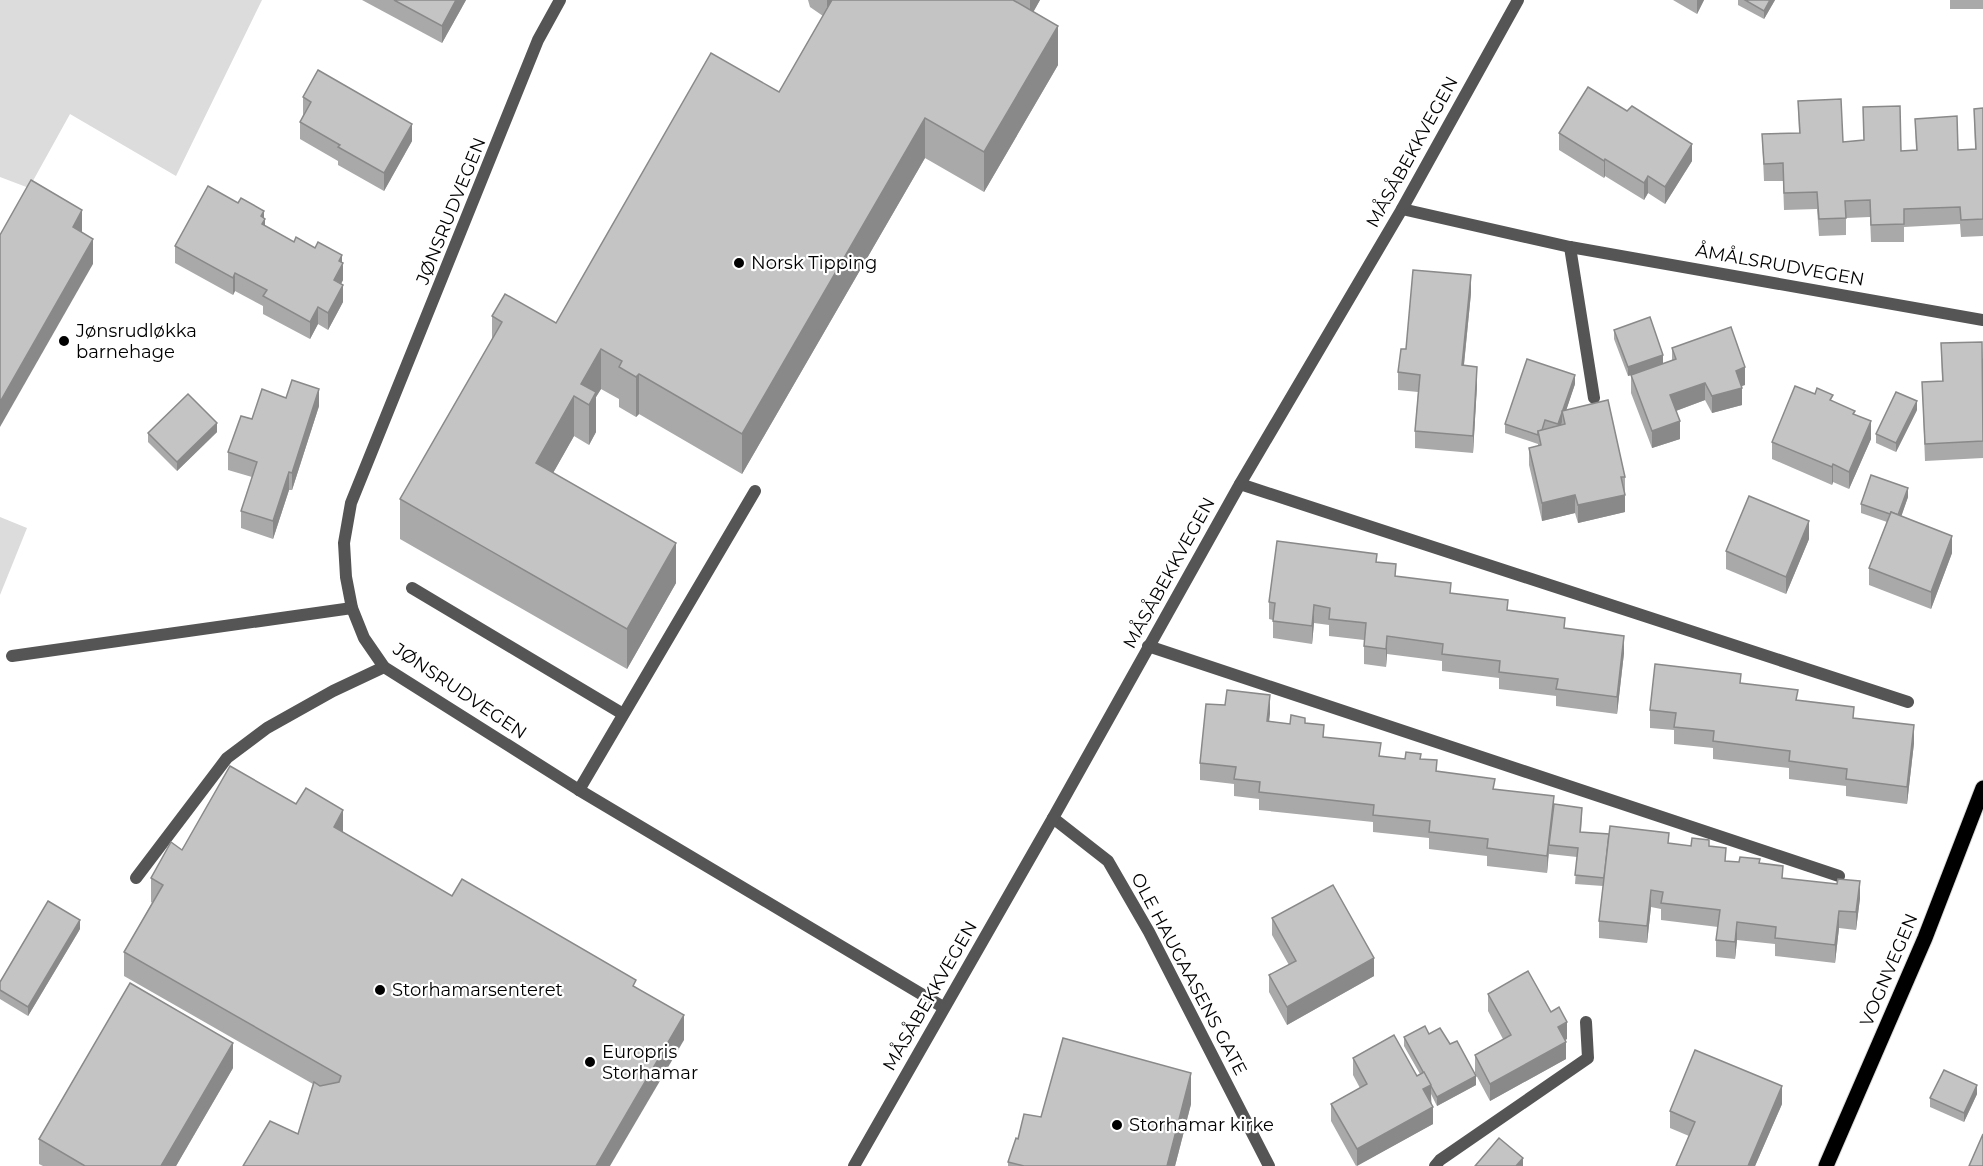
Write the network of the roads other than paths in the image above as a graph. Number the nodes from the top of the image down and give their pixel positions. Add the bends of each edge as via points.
1 (560, 0) edge
2 (1518, 0) edge
3 (1402, 209) junction
4 (1570, 247) junction
5 (1983, 320) edge
6 (1594, 398) dead end
7 (1240, 484) junction
8 (755, 491) dead end
9 (412, 588) dead end
10 (352, 608) junction
11 (1148, 646) junction
12 (12, 656) dead end
13 (384, 667) junction
14 (1908, 702) dead end
15 (624, 714) junction
16 (1983, 788) edge
17 (579, 790) junction
18 (1053, 818) junction
19 (1839, 876) dead end
20 (136, 878) dead end
21 (944, 1007) junction
22 (1586, 1022) dead end
23 (854, 1166) edge
24 (1269, 1166) edge
25 (1435, 1166) edge
26 (1827, 1166) edge

1 - 10 street, JØNSRUDVEGEN via 538,40 351,503 344,543
2 - 3 street, MÅSÅBEKKVEGEN
3 - 4 street, ÅMÅLSRUDVEGEN
3 - 7 street, MÅSÅBEKKVEGEN
4 - 5 street, ÅMÅLSRUDVEGEN
4 - 6 street
7 - 11 street, MÅSÅBEKKVEGEN
7 - 14 street
8 - 15 street
9 - 15 street
10 - 12 street
10 - 13 street, JØNSRUDVEGEN via 364,639
11 - 18 street, MÅSÅBEKKVEGEN
11 - 19 street
13 - 17 street, JØNSRUDVEGEN
13 - 20 street via 267,728 226,758
15 - 17 street
16 - 26 main road, VOGNVEGEN via 1925,938
17 - 21 street, JØNSRUDVEGEN
18 - 21 street, MÅSÅBEKKVEGEN
18 - 24 street, OLE HAUGAASENS GATE via 1108,861 1149,932
21 - 23 street, MÅSÅBEKKVEGEN
22 - 25 street via 1588,1058

